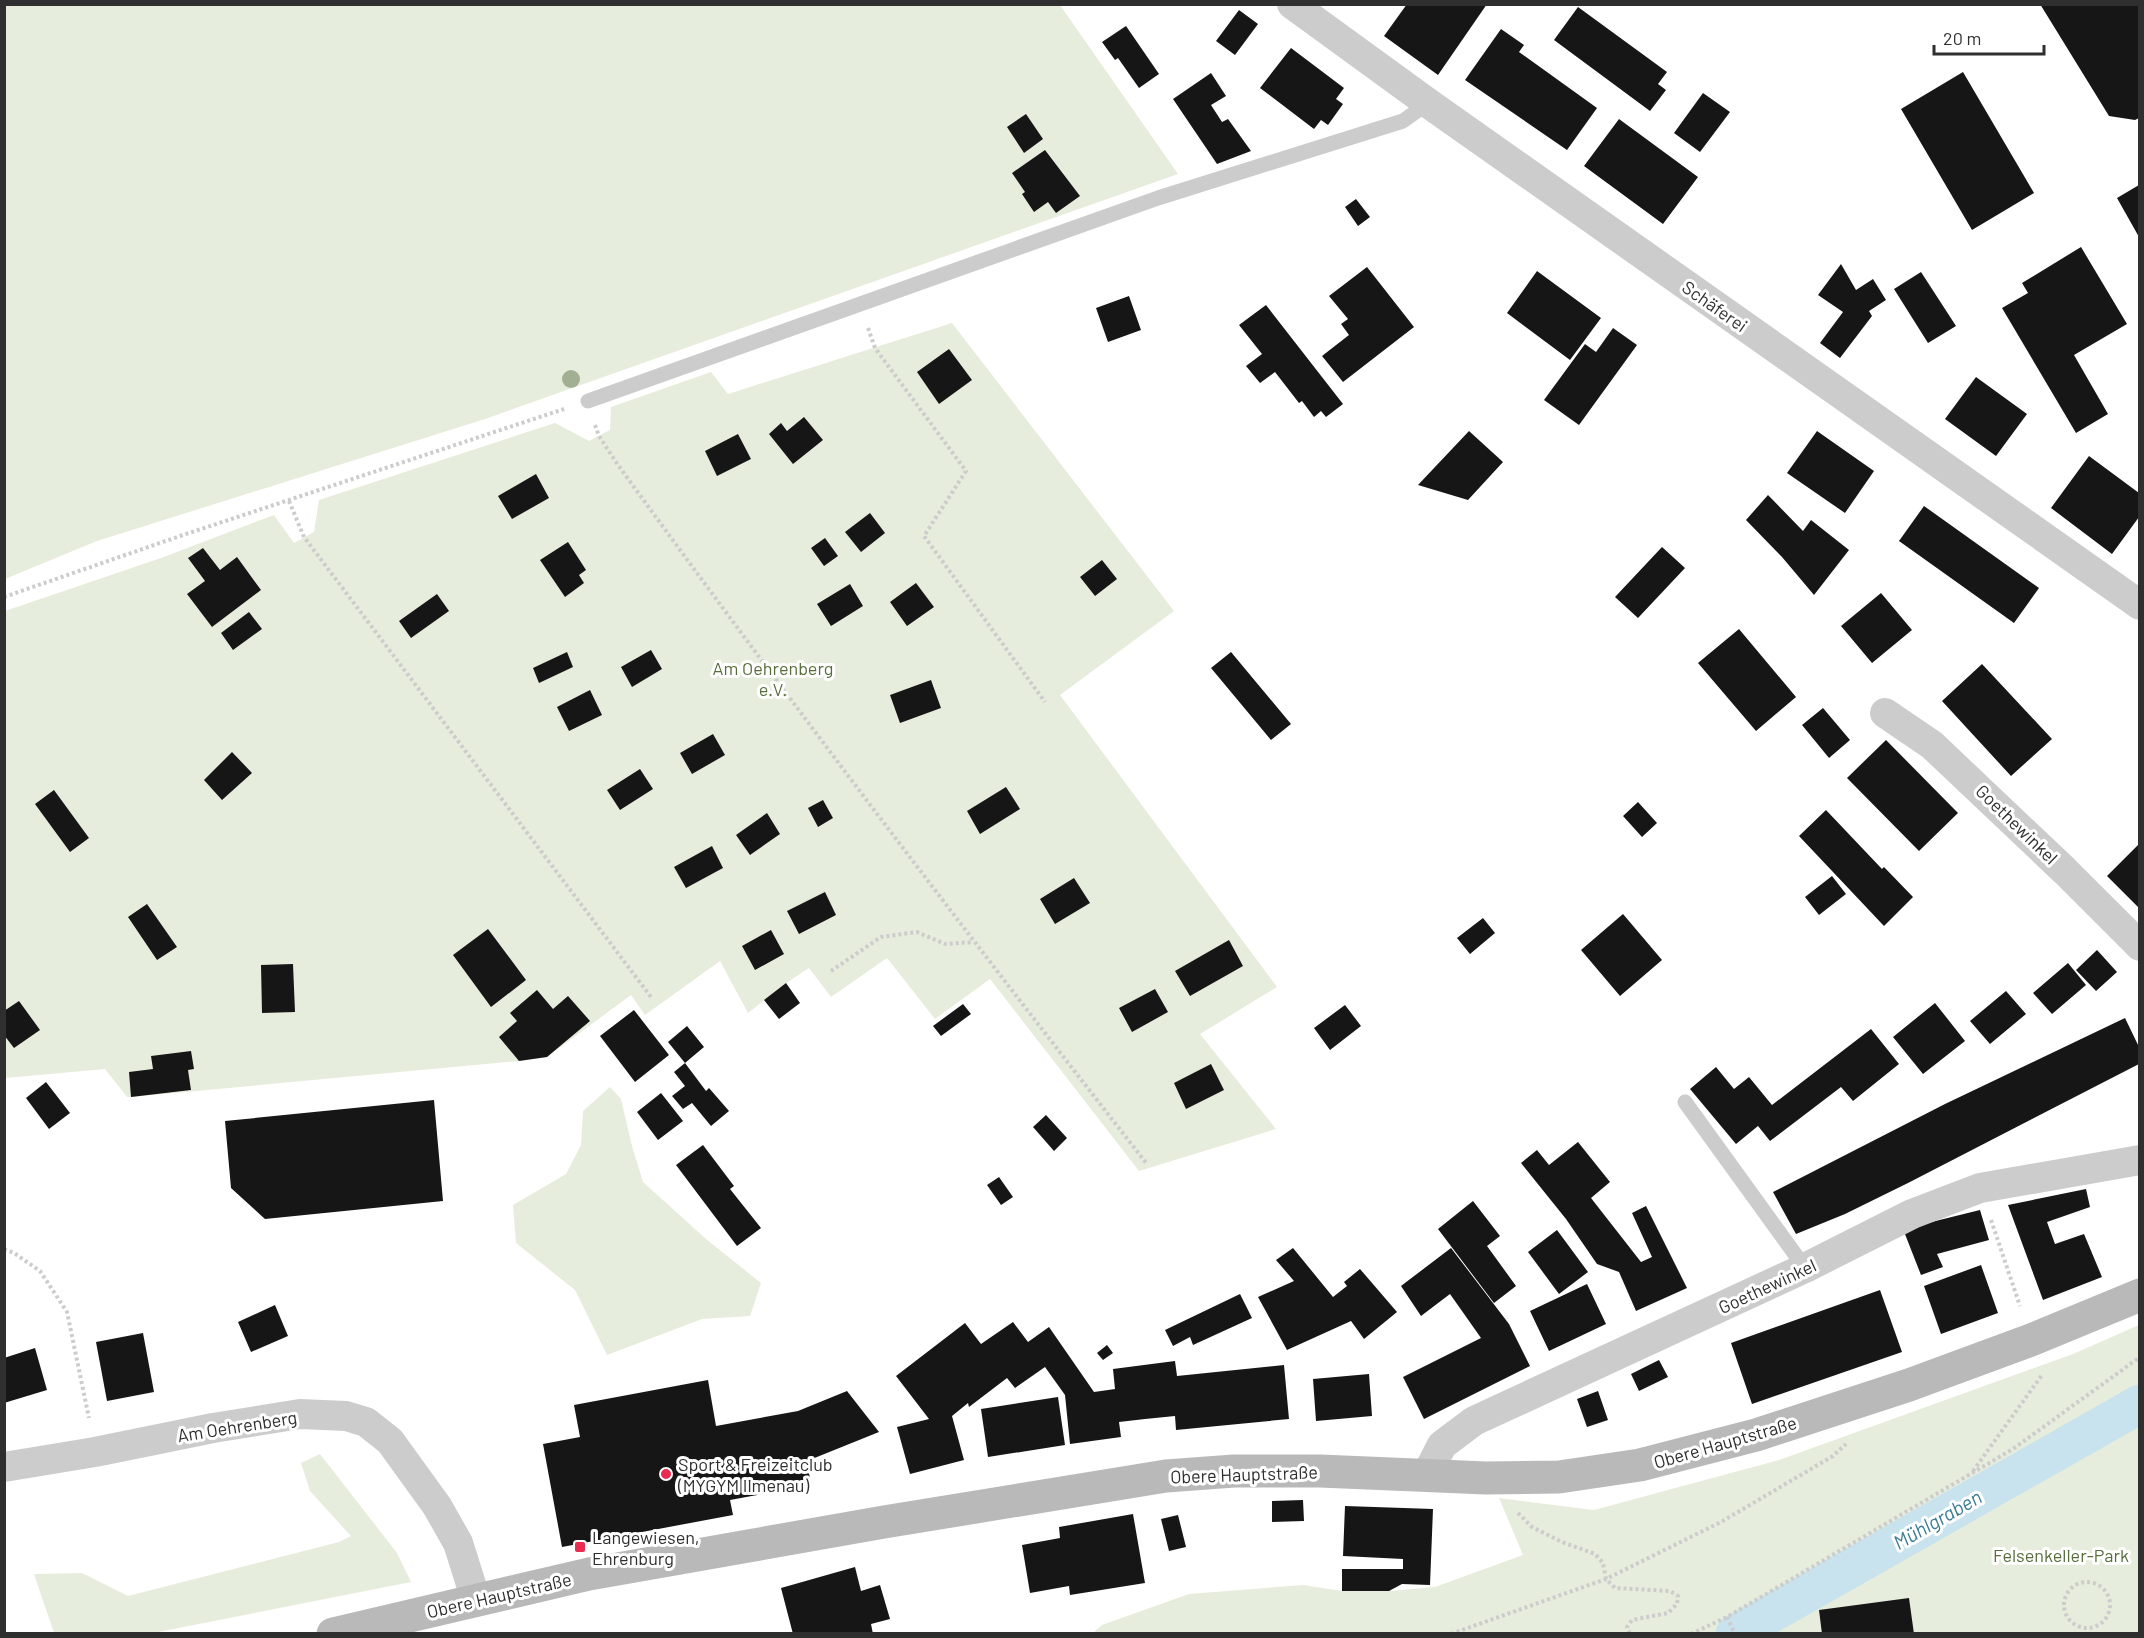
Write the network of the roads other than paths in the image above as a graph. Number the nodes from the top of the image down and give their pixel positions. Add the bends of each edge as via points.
1 (1292, 4) edge
2 (1428, 103) junction
3 (588, 401) road end
4 (2139, 605) edge
5 (1885, 713) dead end
6 (2139, 946) edge
7 (1686, 1102) dead end
8 (2139, 1160) edge
9 (1805, 1268) junction
10 (2139, 1295) edge
11 (4, 1467) edge
12 (1426, 1476) junction
13 (476, 1600) junction
14 (333, 1634) edge

1 - 2 street, Schäferei
2 - 3 lane via 1402,121 1158,198
2 - 4 street, Schäferei
5 - 6 street, Goethewinkel via 1932,745
7 - 9 lane
8 - 9 street, Goethewinkel via 1980,1188 1912,1214
9 - 12 street, Goethewinkel via 1474,1421 1442,1444
10 - 12 main road, Obere Hauptstraße via 2031,1341 1756,1436 1640,1465 1558,1477
11 - 13 street, Am Oehrenberg via 300,1414 346,1416 366,1422 390,1441 437,1506 458,1543
12 - 13 main road, Obere Hauptstraße via 1256,1471 1166,1476 590,1574
13 - 14 main road, Obere Hauptstraße

